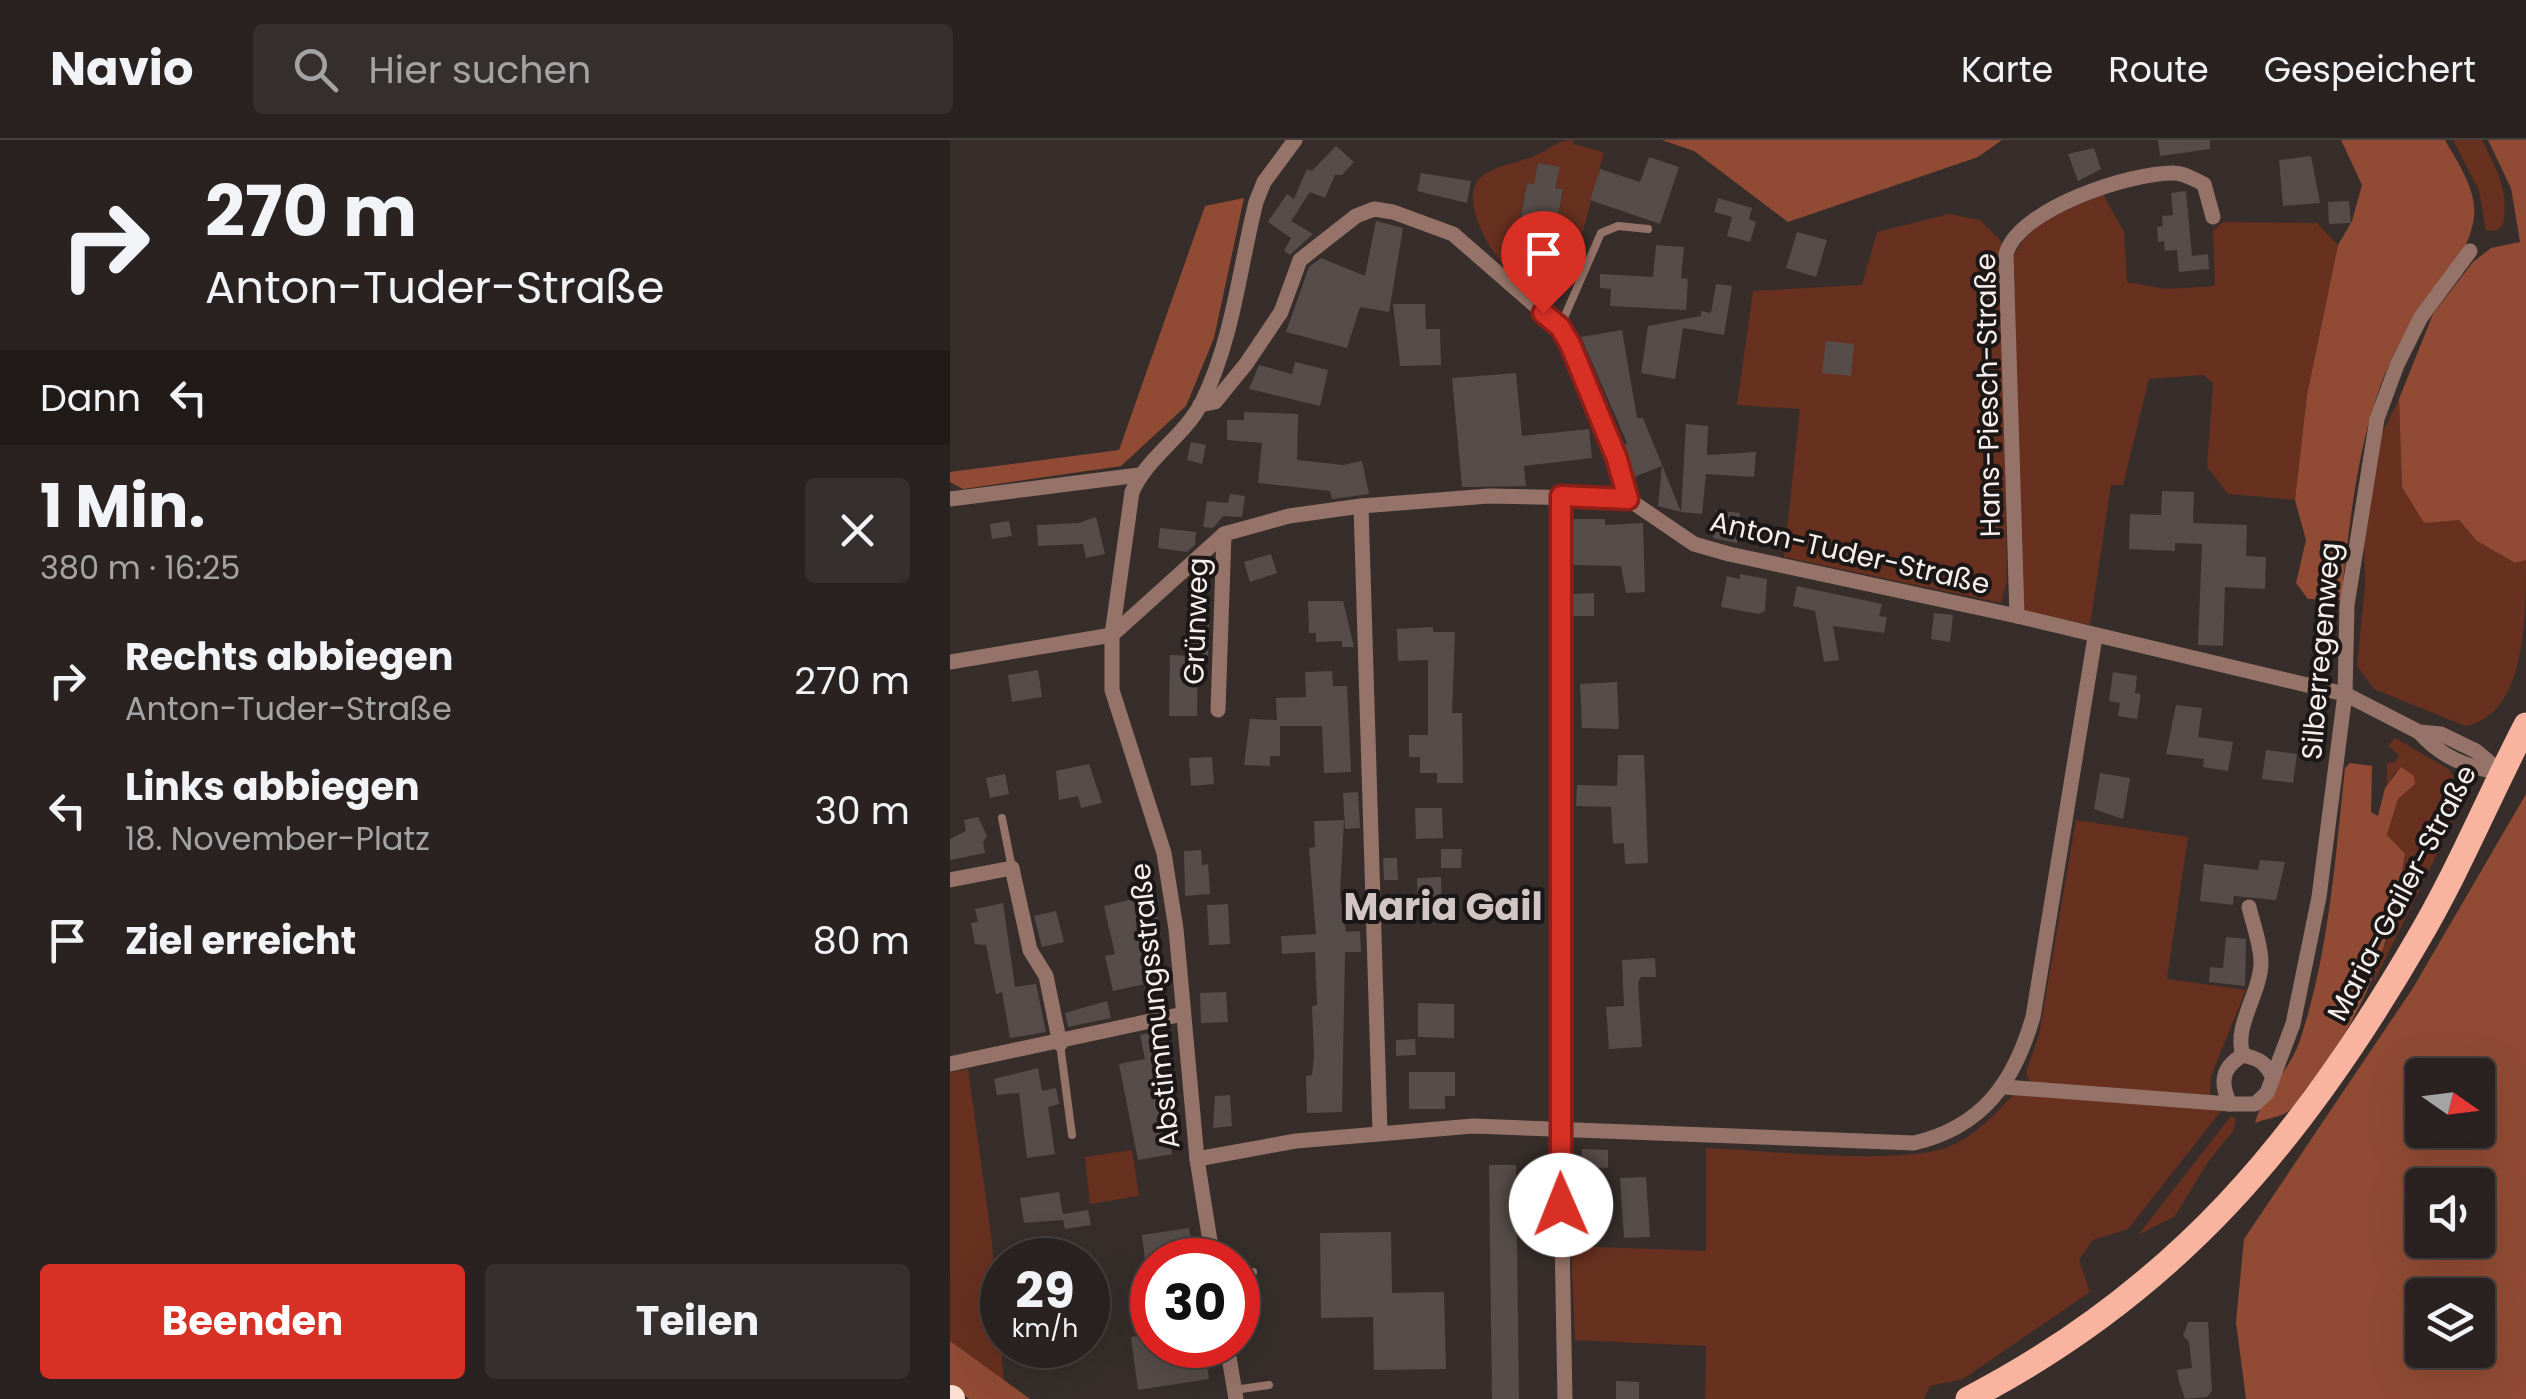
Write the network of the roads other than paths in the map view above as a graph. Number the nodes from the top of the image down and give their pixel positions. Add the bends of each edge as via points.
1 (1295, 140) edge
2 (2213, 216) dead end
3 (1648, 229) dead end
4 (2470, 251) dead end
5 (1560, 327) junction
6 (1200, 406) junction
7 (1139, 475) junction
8 (1561, 496) junction
9 (950, 499) edge
10 (1628, 499) junction
11 (1361, 506) junction
12 (1224, 534) junction
13 (2017, 616) junction
14 (1112, 635) junction
15 (2096, 637) junction
16 (950, 662) edge
17 (2345, 694) junction
18 (1218, 710) dead end
19 (2526, 724) edge
20 (2501, 772) junction
21 (1002, 818) dead end
22 (1012, 868) junction
23 (950, 880) edge
24 (2249, 907) dead end
25 (1183, 1014) junction
26 (1060, 1044) junction
27 (2242, 1055) junction
28 (950, 1064) edge
29 (2272, 1074) junction
30 (2004, 1088) junction
31 (2230, 1104) junction
32 (1560, 1128) junction
33 (1380, 1132) junction
34 (1072, 1135) dead end
35 (1197, 1159) junction
36 (1210, 1238) edge
37 (1231, 1368) edge
38 (1270, 1385) dead end
39 (1235, 1395) edge
40 (1976, 1396) edge
41 (1565, 1399) edge

1 - 6 street, Abstimmungsstraße via 1256,202 1229,332
2 - 13 street, Hans-Piesch-Straße via 2204,184 2178,172 2120,180 2028,222 2009,242
3 - 5 lane via 1618,226 1601,234
4 - 17 street, Silberregenweg via 2422,317 2378,420 2347,605
5 - 6 street via 1452,234 1374,209 1324,237 1300,260 1281,312 1255,351 1215,402
5 - 10 street
6 - 7 street, Abstimmungsstraße
7 - 9 street
7 - 14 street, Abstimmungsstraße
8 - 10 street
8 - 11 street
8 - 32 street
10 - 13 street, Anton-Tuder-Straße via 1694,544
11 - 12 street
11 - 33 street
12 - 14 street
12 - 18 street, Grünweg
13 - 15 street, Anton-Tuder-Straße
14 - 16 street
14 - 25 street, Abstimmungsstraße via 1114,708 1164,853
15 - 17 street, Anton-Tuder-Straße
15 - 30 street via 2033,1017
17 - 20 street, Anton-Tuder-Straße via 2420,732 2433,748 2468,767
17 - 29 street, Silberregenweg via 2319,897 2292,1024
19 - 20 main road, Maria-Gailer-Straße
20 - 40 main road, Maria-Gailer-Straße via 2419,938 2348,1058 2275,1155 2119,1305
21 - 22 lane
22 - 23 street
22 - 26 street
24 - 27 street via 2262,960 2238,1042
25 - 26 street
25 - 35 street, Abstimmungsstraße
26 - 28 street
26 - 34 lane
27 - 29 street via 2264,1062
27 - 31 street via 2224,1070 2222,1089
29 - 31 street, Silberregenweg via 2267,1093 2255,1104
30 - 31 street
30 - 32 street via 1984,1112 1914,1143
32 - 33 street
32 - 41 street
33 - 35 street
35 - 36 street, Abstimmungsstraße
37 - 39 street
38 - 39 lane

